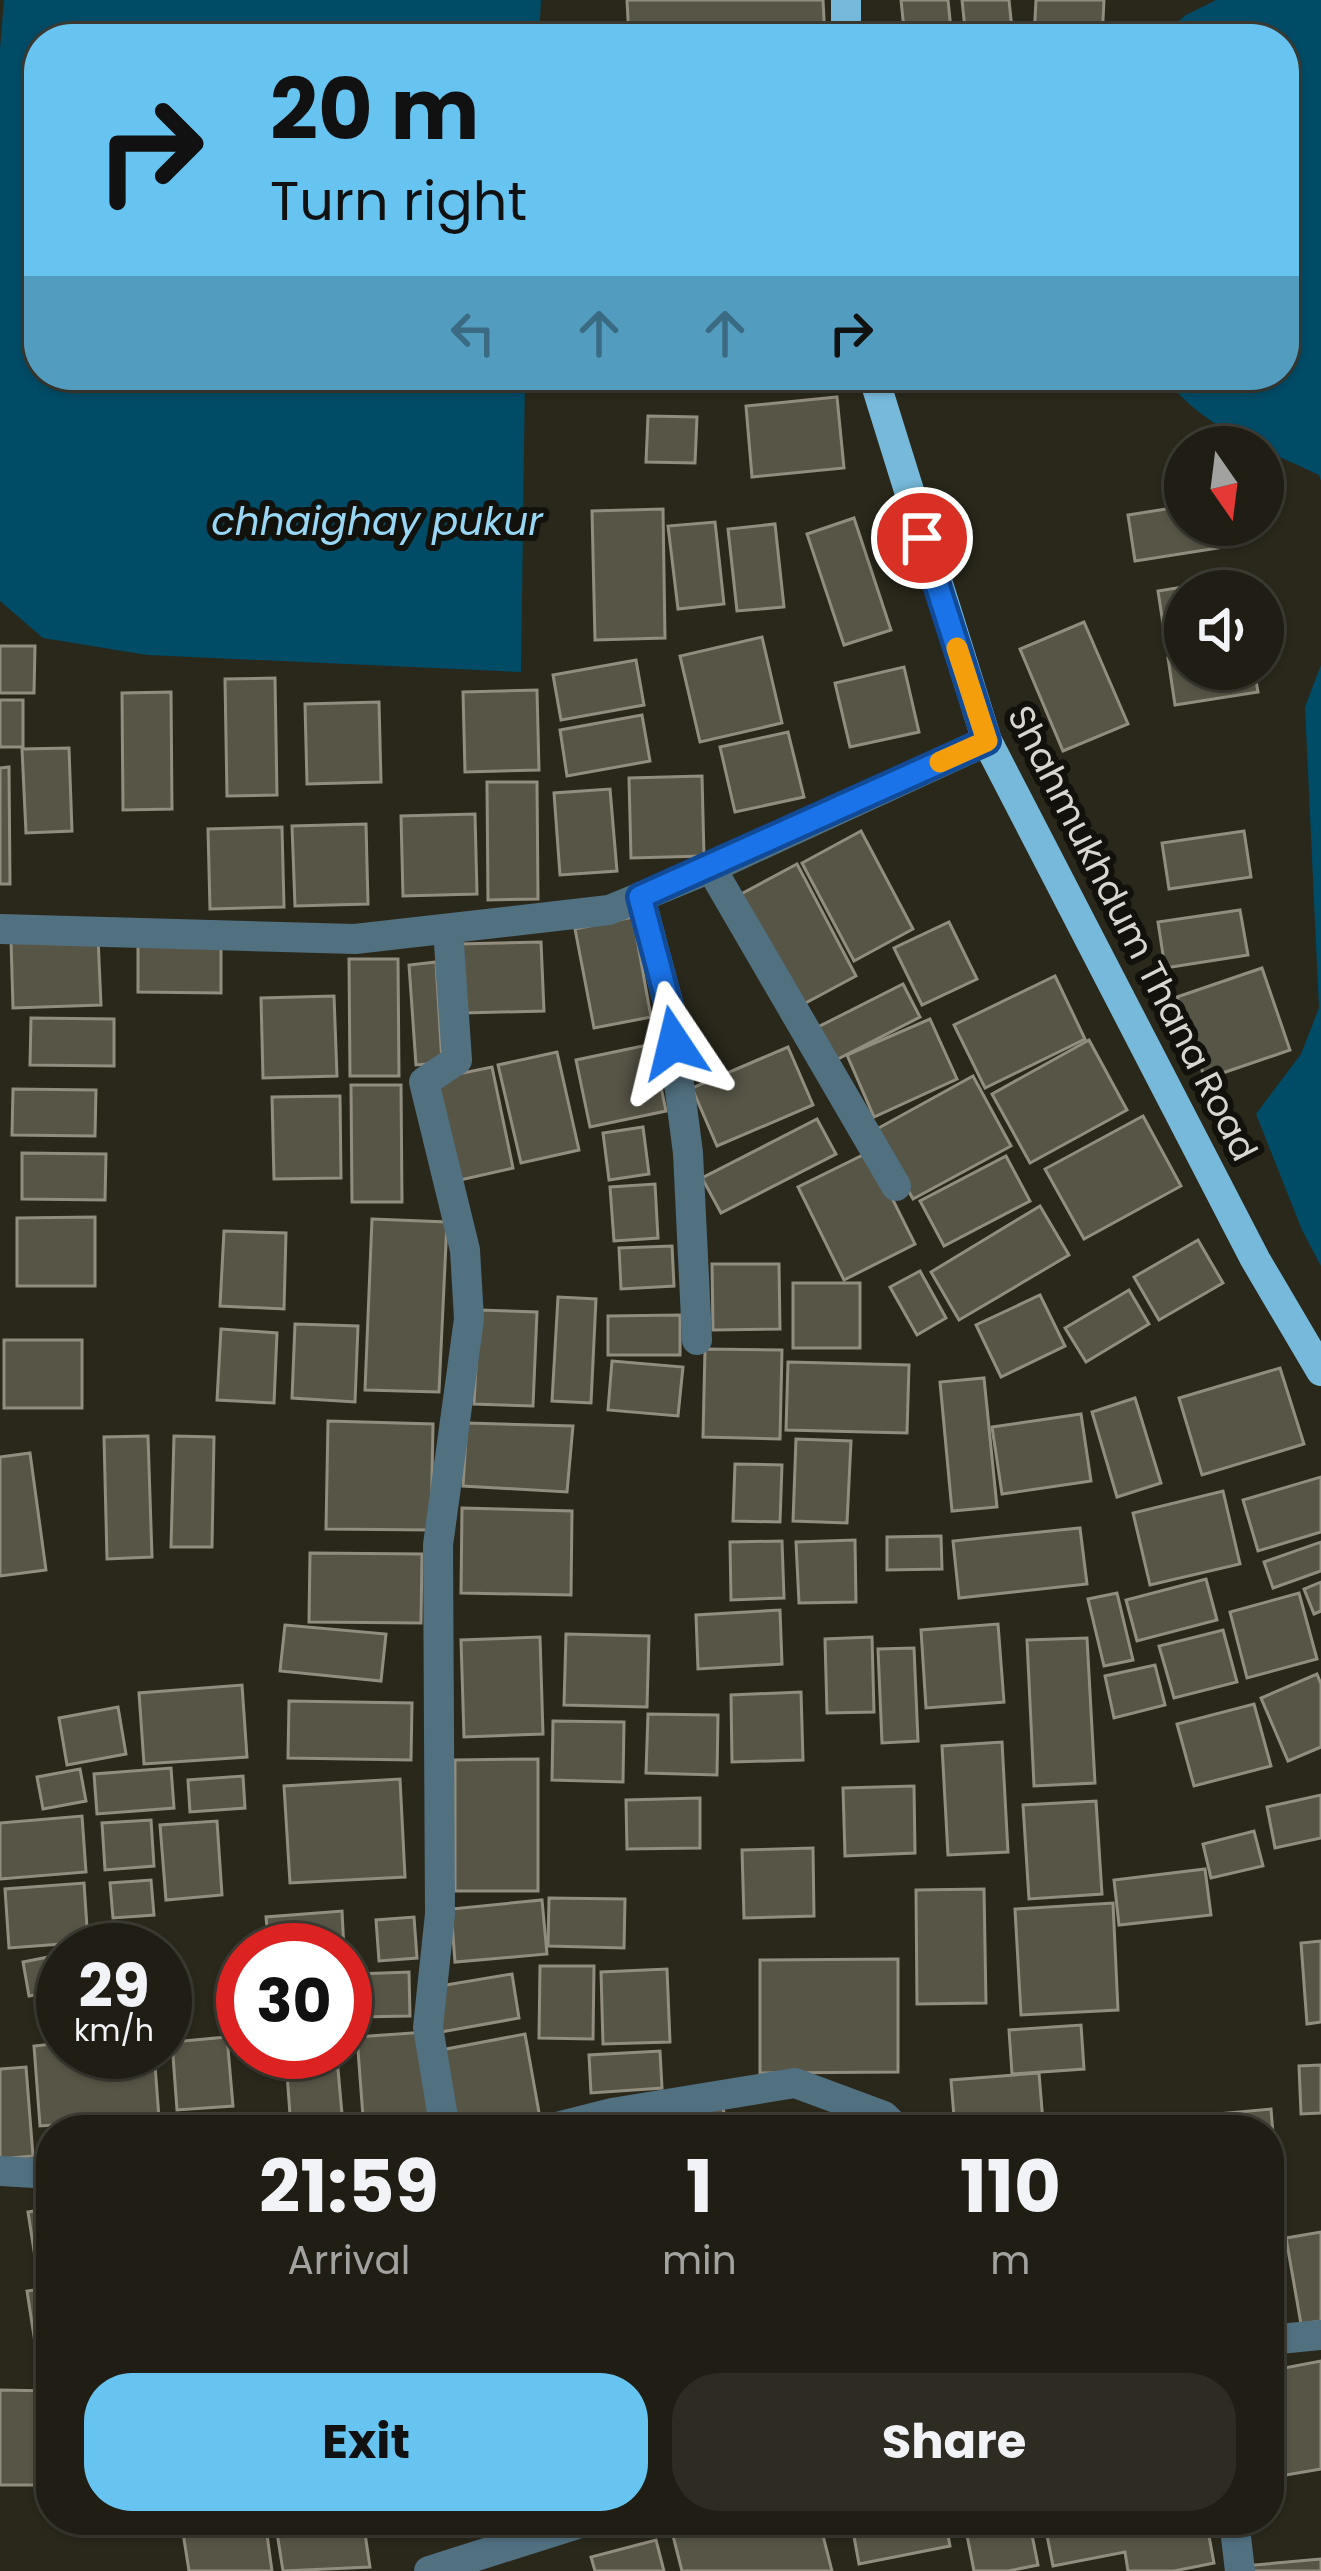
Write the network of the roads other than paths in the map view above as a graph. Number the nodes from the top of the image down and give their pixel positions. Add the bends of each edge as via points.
1 (879, 390) edge
2 (987, 741) junction
3 (711, 868) junction
4 (640, 897) junction
5 (0, 929) edge
6 (448, 929) junction
7 (896, 1186) dead end
8 (697, 1340) dead end
9 (1321, 1371) edge
10 (443, 2115) edge
11 (604, 2115) edge
12 (881, 2115) edge
13 (0, 2171) edge
14 (36, 2173) edge
15 (1321, 2335) edge
16 (1284, 2339) edge
17 (543, 2535) edge
18 (1236, 2535) edge
19 (429, 2571) edge
20 (1240, 2571) edge

1 - 2 main road, Shahmukhdum Thana Road
2 - 3 street
2 - 9 main road, Shahmukhdum Thana Road
3 - 4 street
3 - 7 street
4 - 6 street via 609,910
4 - 8 street via 669,1006 688,1153
5 - 6 street via 355,939
6 - 10 street via 457,1060 424,1082 465,1250 469,1319 438,1545 440,1914 428,2027
11 - 12 street via 795,2083
13 - 14 street
15 - 16 street
17 - 19 street
18 - 20 street

